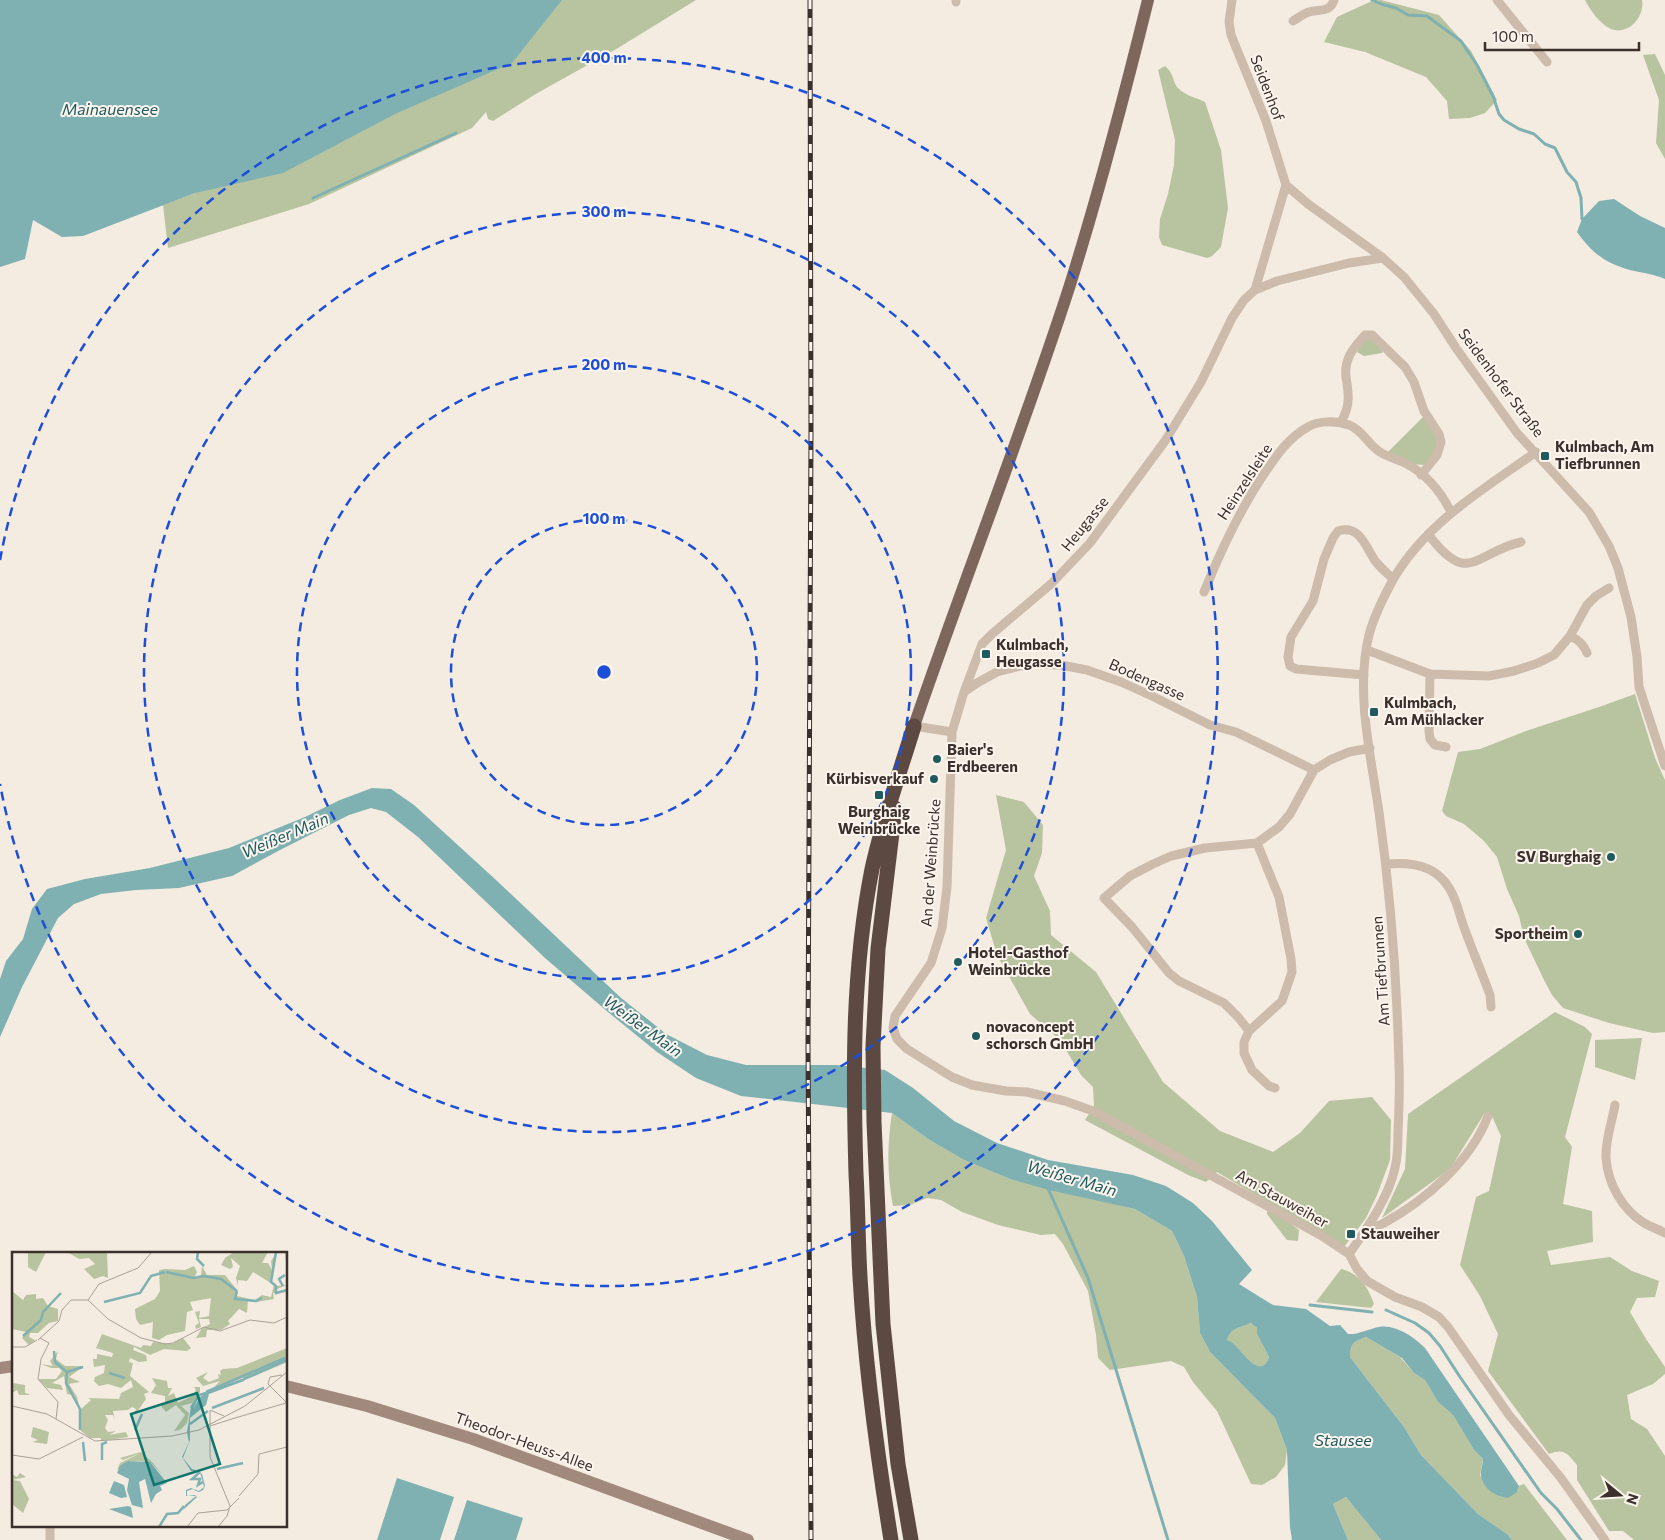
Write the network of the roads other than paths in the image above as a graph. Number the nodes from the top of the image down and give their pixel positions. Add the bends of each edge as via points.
1 (1148, 0) edge
2 (1232, 0) edge
3 (1334, 0) edge
4 (1497, 0) edge
5 (1294, 21) dead end
6 (1547, 62) dead end
7 (1286, 185) junction
8 (1383, 258) junction
9 (1255, 290) junction
10 (1341, 423) junction
11 (1536, 452) junction
12 (1421, 475) junction
13 (1451, 512) junction
14 (1428, 534) junction
15 (1521, 542) dead end
16 (1394, 579) junction
17 (1609, 588) dead end
18 (1204, 592) dead end
19 (1570, 636) junction
20 (1367, 650) junction
21 (1587, 653) dead end
22 (1430, 674) junction
23 (1364, 675) junction
24 (964, 692) junction
25 (914, 726) junction
26 (952, 732) junction
27 (1446, 747) dead end
28 (1370, 748) junction
29 (1665, 766) edge
30 (1314, 770) junction
31 (897, 782) junction
32 (1258, 843) junction
33 (1386, 864) junction
34 (1491, 1006) dead end
35 (1249, 1031) junction
36 (1276, 1088) dead end
37 (1065, 1101) joint
38 (1615, 1105) dead end
39 (1488, 1116) dead end
40 (1366, 1229) junction
41 (1665, 1233) edge
42 (1349, 1254) junction
43 (288, 1386) edge
44 (748, 1540) edge
45 (891, 1540) edge
46 (911, 1540) edge
47 (1605, 1540) edge

1 - 25 main road via 1095,205 1069,288
2 - 7 street, Seidenhof via 1231,35 1266,121
3 - 5 street via 1328,9 1308,13
4 - 6 street
7 - 8 street
7 - 9 street
8 - 9 street via 1277,281
8 - 11 street, Seidenhofer Straße via 1404,277 1434,314 1517,432
9 - 24 street, Heugasse via 1232,318 1197,390 1139,478 1090,543 1051,584 982,644
10 - 12 street via 1351,426 1380,452 1405,463
10 - 12 street via 1348,402 1346,365 1349,355 1365,335 1372,335 1405,367 1424,411 1439,434 1441,442 1437,455
10 - 18 street, Heinzelsleite via 1309,426 1276,456 1231,528
11 - 13 street, Am Tiefbrunnen
11 - 29 street, Seidenhofer Straße via 1589,512 1609,546 1631,617 1639,687
12 - 13 street via 1437,490
13 - 14 street, Am Tiefbrunnen
14 - 15 street via 1452,560 1463,564 1473,563 1504,546
14 - 16 street, Am Tiefbrunnen
16 - 20 street, Am Tiefbrunnen via 1375,618
16 - 23 street via 1375,561 1358,535 1349,530 1338,532 1324,559 1313,601 1291,638 1288,657 1290,666 1296,670
17 - 19 street via 1587,605
19 - 21 street via 1584,645
19 - 22 street via 1554,655 1514,671 1489,676
20 - 22 street
20 - 23 street, Am Tiefbrunnen
22 - 27 street via 1430,739 1434,745
23 - 28 street, Am Tiefbrunnen via 1364,706
24 - 26 street, Heugasse
24 - 30 street, Bodengasse via 997,672 1020,665 1061,665 1087,670 1122,682 1210,725 1236,732
25 - 26 street
25 - 31 highway
26 - 37 street, An der Weinbrücke via 947,887 942,928 930,963 895,1016 896,1040 952,1077 972,1085
28 - 30 street via 1349,752
28 - 33 street, Am Tiefbrunnen
30 - 32 street via 1290,814
31 - 45 highway via 871,877 857,974 854,1045 864,1333
31 - 46 highway via 878,950 873,1046 874,1122 883,1324
32 - 35 street via 1279,897 1292,972 1282,1001
32 - 35 street via 1205,848 1171,856 1130,876 1104,898 1169,973 1224,1003
33 - 34 street via 1409,863 1425,867 1450,889 1490,995
33 - 40 street, Am Tiefbrunnen via 1398,1014 1400,1095 1397,1156 1382,1200
35 - 36 street via 1244,1053 1252,1070 1269,1086
37 - 42 street, Am Stauweiher via 1093,1112 1322,1236
38 - 41 street via 1606,1158 1615,1192 1633,1215
39 - 40 street via 1482,1131 1453,1171 1383,1224
40 - 42 street, Am Tiefbrunnen
42 - 47 street, Am Stauweiher via 1367,1281 1395,1297 1422,1306 1448,1327 1509,1416 1561,1478
43 - 44 main road, Theodor-Heuss-Allee via 367,1406 472,1439

